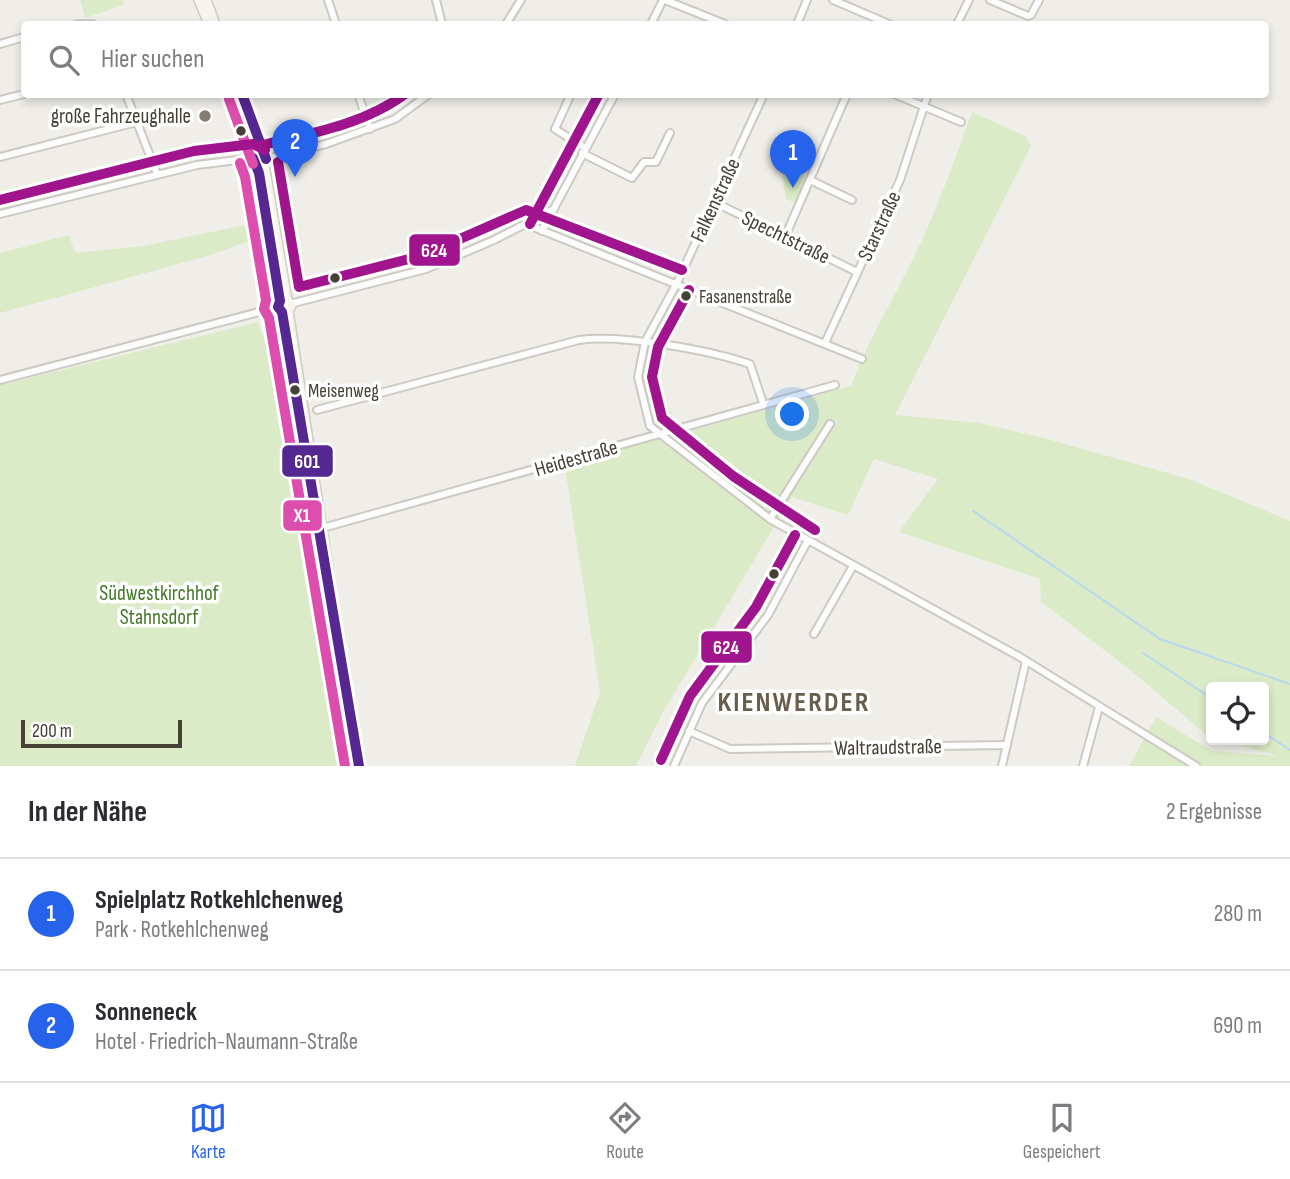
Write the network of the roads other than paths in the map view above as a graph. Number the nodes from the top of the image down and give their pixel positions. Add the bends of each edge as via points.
1 (199, 0) edge
2 (206, 0) edge
3 (328, 0) edge
4 (436, 0) edge
5 (521, 0) edge
6 (664, 0) edge
7 (807, 0) edge
8 (833, 0) edge
9 (969, 0) edge
10 (990, 0) edge
11 (1039, 0) edge
12 (208, 21) edge
13 (214, 21) edge
14 (335, 21) edge
15 (441, 21) edge
16 (508, 21) edge
17 (653, 21) edge
18 (717, 21) edge
19 (798, 21) edge
20 (882, 21) edge
21 (958, 21) edge
22 (21, 38) edge
23 (0, 44) edge
24 (21, 95) edge
25 (128, 98) edge
26 (236, 98) edge
27 (243, 98) edge
28 (359, 98) edge
29 (424, 98) edge
30 (569, 98) edge
31 (613, 98) edge
32 (762, 98) edge
33 (846, 98) edge
34 (903, 98) edge
35 (927, 98) edge
36 (0, 100) edge
37 (924, 107) junction
38 (137, 122) junction
39 (961, 122) dead end
40 (370, 129) junction
41 (670, 133) dead end
42 (584, 150) junction
43 (0, 157) edge
44 (259, 159) junction
45 (157, 174) junction
46 (810, 180) junction
47 (852, 200) dead end
48 (714, 202) junction
49 (554, 209) junction
50 (0, 214) edge
51 (526, 223) junction
52 (542, 231) junction
53 (785, 237) junction
54 (857, 272) junction
55 (677, 283) junction
56 (284, 306) junction
57 (645, 342) junction
58 (825, 343) junction
59 (862, 359) dead end
60 (0, 380) edge
61 (835, 385) dead end
62 (763, 403) junction
63 (317, 410) dead end
64 (830, 424) dead end
65 (659, 434) junction
66 (770, 519) junction
67 (320, 528) junction
68 (807, 541) junction
69 (853, 566) junction
70 (814, 634) dead end
71 (1026, 661) junction
72 (1099, 707) junction
73 (689, 731) junction
74 (1007, 745) junction
75 (359, 766) edge
76 (674, 766) edge
77 (1002, 766) edge
78 (1083, 766) edge
79 (1196, 766) edge

1 - 12 street
2 - 13 street
3 - 14 street
4 - 15 street
5 - 16 street
6 - 17 street
6 - 18 street
7 - 19 street
8 - 20 street
9 - 21 street
10 - 11 street via 1028,16
22 - 23 street
24 - 36 street
25 - 38 street
26 - 44 street
27 - 44 street
28 - 40 street
29 - 40 street via 395,119
30 - 42 street via 555,129
31 - 42 street
32 - 48 street, Falkenstraße
33 - 46 street
34 - 37 street
35 - 37 street, Starstraße
37 - 39 street
37 - 54 street, Starstraße via 900,180
38 - 43 street
38 - 45 street
40 - 44 street
41 - 42 street via 656,162 644,162 632,177
42 - 49 street
44 - 45 street via 228,159
44 - 56 street
45 - 50 street
46 - 47 street
46 - 53 street
48 - 53 street, Spechtstraße
48 - 55 street, Falkenstraße
49 - 51 street
49 - 52 street
51 - 52 street
51 - 56 street via 426,269
52 - 55 street
53 - 54 street, Spechtstraße
54 - 58 street, Starstraße
55 - 57 street, Falkenstraße
55 - 58 street
56 - 60 street
56 - 67 street
57 - 62 street via 750,364
57 - 63 street via 605,337 579,340
57 - 65 street via 639,387 646,418
58 - 59 street
61 - 62 street, Heidestraße
62 - 65 street, Heidestraße
64 - 66 street
65 - 66 street
65 - 67 street, Heidestraße
66 - 68 street
67 - 75 street
68 - 69 street
68 - 73 street via 768,615 702,703
69 - 70 street
69 - 71 street
71 - 72 street
71 - 74 street
72 - 78 street
72 - 79 street
73 - 74 street, Waltraudstraße via 730,749
73 - 76 street
74 - 77 street

